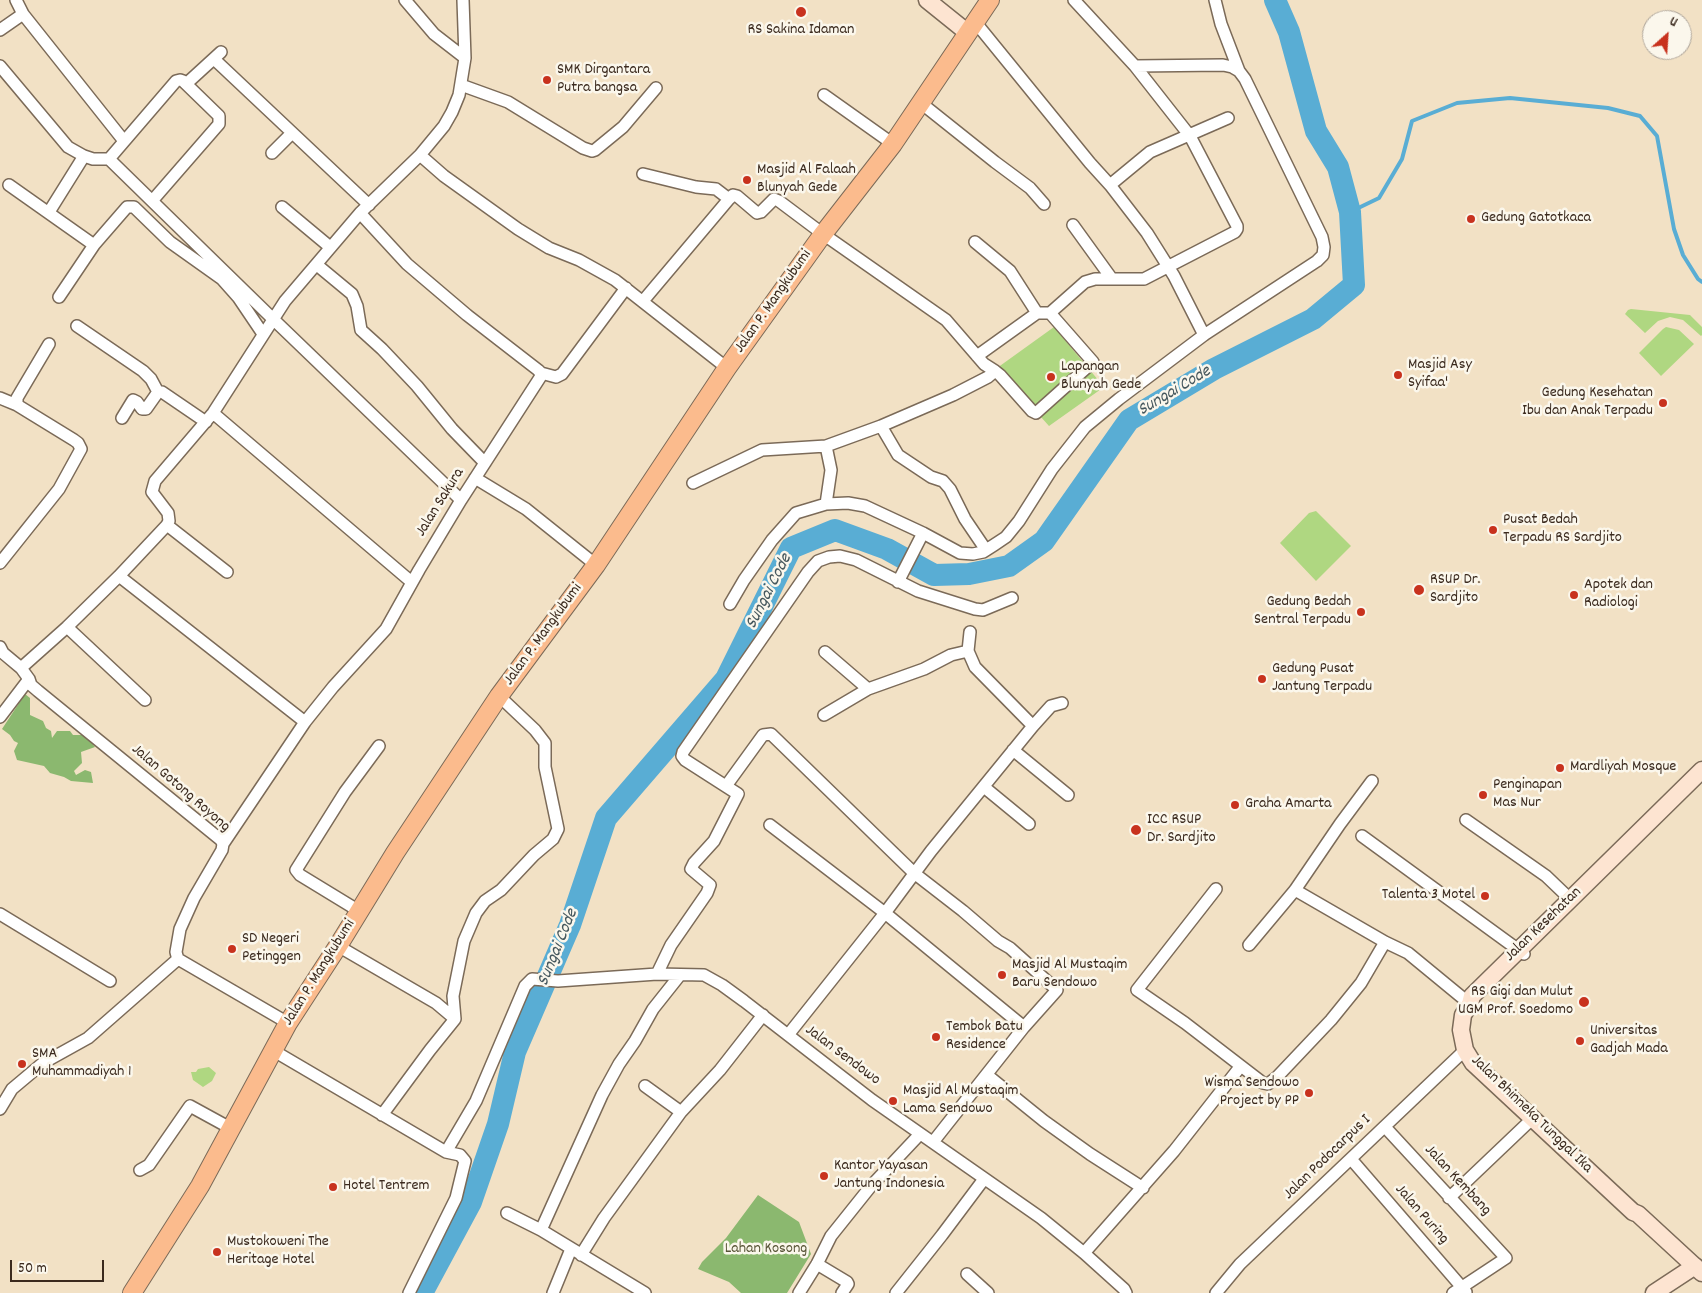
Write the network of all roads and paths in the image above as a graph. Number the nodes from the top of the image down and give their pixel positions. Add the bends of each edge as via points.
1 (16, 0) edge
2 (405, 0) edge
3 (463, 0) edge
4 (927, 0) edge
5 (990, 0) edge
6 (1074, 0) edge
7 (1215, 0) edge
8 (23, 14) junction
9 (972, 28) junction
10 (0, 30) edge
11 (465, 58) junction
12 (0, 66) edge
13 (1135, 66) junction
14 (1239, 71) junction
15 (186, 84) junction
16 (461, 85) junction
17 (656, 88) dead end
18 (824, 95) dead end
19 (921, 103) junction
20 (1228, 118) dead end
21 (292, 133) junction
22 (1190, 136) junction
23 (124, 140) junction
24 (893, 144) junction
25 (272, 153) dead end
26 (420, 154) junction
27 (84, 156) junction
28 (110, 159) junction
29 (643, 174) dead end
30 (9, 185) dead end
31 (1110, 185) junction
32 (729, 199) junction
33 (152, 201) junction
34 (1044, 204) dead end
35 (282, 208) dead end
36 (364, 209) junction
37 (48, 212) junction
38 (1073, 225) dead end
39 (822, 234) junction
40 (975, 242) dead end
41 (94, 245) junction
42 (330, 247) junction
43 (317, 264) junction
44 (1168, 266) junction
45 (1112, 279) junction
46 (626, 288) junction
47 (59, 297) dead end
48 (643, 301) junction
49 (1037, 313) junction
50 (1050, 313) junction
51 (273, 319) junction
52 (77, 326) dead end
53 (263, 334) junction
54 (1204, 335) junction
55 (49, 344) dead end
56 (977, 356) junction
57 (727, 368) junction
58 (995, 371) junction
59 (541, 373) junction
60 (158, 392) junction
61 (0, 398) edge
62 (17, 405) junction
63 (210, 417) junction
64 (122, 418) dead end
65 (881, 426) junction
66 (826, 446) junction
67 (485, 463) junction
68 (475, 478) junction
69 (693, 483) dead end
70 (462, 500) junction
71 (826, 504) junction
72 (167, 525) junction
73 (921, 537) junction
74 (986, 550) junction
75 (0, 563) edge
76 (596, 565) junction
77 (227, 572) dead end
78 (119, 576) junction
79 (900, 578) junction
80 (408, 579) dead end
81 (1012, 598) dead end
82 (730, 604) dead end
83 (67, 627) junction
84 (970, 632) dead end
85 (0, 646) edge
86 (968, 651) junction
87 (825, 652) dead end
88 (21, 668) junction
89 (29, 679) junction
90 (868, 689) junction
91 (499, 696) junction
92 (145, 700) dead end
93 (1062, 703) dead end
94 (824, 715) dead end
95 (0, 717) edge
96 (305, 722) junction
97 (1033, 726) junction
98 (379, 746) dead end
99 (1013, 750) junction
100 (1702, 770) edge
101 (1372, 781) dead end
102 (1702, 782) edge
103 (726, 786) junction
104 (984, 787) junction
105 (1068, 795) dead end
106 (1676, 801) junction
107 (1466, 820) dead end
108 (1029, 824) dead end
109 (770, 826) dead end
110 (1362, 836) dead end
111 (223, 844) junction
112 (1626, 850) junction
113 (914, 873) junction
114 (1216, 889) dead end
115 (1295, 890) junction
116 (1570, 899) junction
117 (359, 910) junction
118 (885, 913) junction
119 (0, 914) edge
120 (1544, 931) junction
121 (1386, 942) junction
122 (1249, 945) dead end
123 (338, 946) junction
124 (1522, 952) junction
125 (178, 959) junction
126 (657, 974) junction
127 (680, 975) junction
128 (110, 981) dead end
129 (1470, 1004) junction
130 (763, 1015) junction
131 (455, 1019) junction
132 (288, 1023) junction
133 (1024, 1027) junction
134 (788, 1035) junction
135 (1465, 1050) junction
136 (274, 1051) junction
137 (1240, 1067) junction
138 (987, 1075) junction
139 (645, 1086) dead end
140 (0, 1109) edge
141 (681, 1112) junction
142 (382, 1115) junction
143 (1533, 1118) junction
144 (1385, 1127) junction
145 (232, 1129) junction
146 (920, 1134) junction
147 (932, 1142) junction
148 (446, 1152) junction
149 (1351, 1159) junction
150 (140, 1170) dead end
151 (984, 1179) junction
152 (1143, 1188) junction
153 (1449, 1198) junction
154 (507, 1213) dead end
155 (541, 1230) junction
156 (576, 1252) junction
157 (1084, 1253) junction
158 (817, 1264) junction
159 (1698, 1272) edge
160 (967, 1274) dead end
161 (1461, 1291) edge
162 (1125, 1292) edge
163 (132, 1293) edge
164 (409, 1293) edge
165 (553, 1293) edge
166 (645, 1293) edge
167 (799, 1293) edge
168 (842, 1293) edge
169 (896, 1293) edge
170 (988, 1293) edge
171 (1216, 1293) edge
172 (1654, 1293) edge

1 - 8 street
2 - 11 street via 434,34
3 - 11 street
4 - 9 street
5 - 9 main road, Jalan P. Mangkubumi
6 - 13 street
7 - 14 street
8 - 10 street
8 - 23 street
9 - 19 main road, Jalan P. Mangkubumi
9 - 31 street
11 - 16 street
12 - 27 street via 61,140
13 - 14 street via 1223,65
13 - 22 street
14 - 54 street via 1246,79 1324,246 1316,261
15 - 21 street via 218,56
15 - 23 street via 176,81
15 - 33 street via 219,116 220,124
16 - 17 street via 508,102 592,150 622,126
16 - 26 street via 444,126
18 - 24 street
19 - 24 main road, Jalan P. Mangkubumi
19 - 34 street via 1030,188
20 - 22 street
21 - 25 street
21 - 36 street
22 - 31 street via 1150,152
22 - 44 street via 1237,228 1235,232
23 - 28 street
24 - 39 main road, Jalan P. Mangkubumi
26 - 36 street
26 - 46 street via 444,176 518,229
27 - 28 street
27 - 37 street
28 - 33 street
29 - 32 street via 696,187 716,188
30 - 37 street
31 - 44 street
32 - 39 street via 737,196 757,213 774,199
32 - 48 street
33 - 51 street
35 - 42 street
36 - 42 street
36 - 59 street via 407,264
37 - 41 street
38 - 45 street
39 - 56 street via 946,320
39 - 57 main road, Jalan P. Mangkubumi
40 - 49 street via 1010,271
41 - 47 street
41 - 53 street via 127,207 134,207 170,242 222,279
42 - 43 street
43 - 51 street
43 - 67 street via 354,296 363,332 417,386
44 - 45 street via 1144,278
44 - 54 street
45 - 50 street via 1085,282
46 - 48 street
46 - 59 street via 562,374 556,377
48 - 57 street
49 - 50 street
49 - 56 street
50 - 58 street via 1093,362 1036,413
51 - 53 street
51 - 70 street
52 - 60 street via 143,371
53 - 63 street
54 - 74 street via 1085,427 1052,469 1019,521 1006,537
55 - 62 street via 17,398
56 - 58 street
57 - 76 main road, Jalan P. Mangkubumi
58 - 65 street via 988,378 953,395
59 - 67 street, Jalan Sakura
60 - 63 street
60 - 64 street via 146,409 133,400
61 - 62 street
62 - 75 street via 74,440 81,449 59,489
63 - 72 street via 153,486 152,492 168,513
63 - 80 street
65 - 66 street
65 - 74 street via 898,455 943,481
66 - 69 street via 762,450
66 - 71 street via 831,470
67 - 68 street, Jalan Sakura
68 - 70 street, Jalan Sakura
68 - 76 street via 526,509
70 - 96 street, Jalan Sakura via 386,629
71 - 73 street via 865,506
71 - 82 street via 796,513 772,540
72 - 77 street
72 - 78 street
73 - 74 street via 960,553
73 - 79 street
76 - 91 main road, Jalan P. Mangkubumi
78 - 83 street
78 - 96 street
79 - 81 street via 936,598 975,610
79 - 103 street via 840,556 822,558 808,572 683,752 685,760
83 - 88 street
83 - 92 street
84 - 86 street
85 - 88 street, Jalan Gotong Royong via 3,653
86 - 90 street
86 - 97 street via 975,667
87 - 90 street
88 - 89 street, Jalan Gotong Royong
89 - 95 street
89 - 111 street, Jalan Gotong Royong via 38,692
90 - 94 street
91 - 117 main road, Jalan P. Mangkubumi
91 - 131 street via 536,730 545,744 545,767 558,829 553,839 476,913 464,941 453,996
93 - 97 street via 1051,706
96 - 111 street, Jalan Sakura
97 - 99 street
98 - 117 street via 345,792 296,870
99 - 104 street
99 - 105 street
100 - 106 street, Jalan Kesehatan
101 - 115 street
102 - 106 street, Jalan Kesehatan
103 - 113 street via 763,735 771,734
103 - 126 street via 738,794 714,841 691,869 710,885 708,893 671,944
104 - 108 street
104 - 113 street
106 - 112 street, Jalan Kesehatan
107 - 116 street via 1546,876
109 - 118 street
110 - 124 street
111 - 125 street, Jalan Gotong Royong via 180,929
112 - 116 street, Jalan Kesehatan
112 - 120 street, Jalan Kesehatan
113 - 118 street
113 - 133 street via 1010,948 1056,990
114 - 137 street via 1137,990
115 - 121 street
115 - 122 street
116 - 120 street, Jalan Kesehatan
117 - 123 main road, Jalan P. Mangkubumi
118 - 133 street
118 - 134 street
119 - 128 street
120 - 124 street, Jalan Kesehatan
121 - 129 street via 1408,953
121 - 137 street via 1349,997 1272,1082 1263,1083
123 - 131 street via 436,1003
123 - 132 main road, Jalan P. Mangkubumi
124 - 129 street, Jalan Kesehatan via 1472,996
125 - 132 street
125 - 140 street via 88,1038 43,1063 19,1083
126 - 127 street, Jalan Sendowo
126 - 148 street, Jalan Sendowo via 558,981 532,979 525,986 476,1101
127 - 130 street, Jalan Sendowo via 704,975
127 - 155 street via 653,1009 602,1095
129 - 135 street, Jalan Bhinneka Tunggal Ika via 1461,1023
130 - 134 street, Jalan Sendowo
130 - 141 street via 720,1070
131 - 142 street
132 - 136 main road, Jalan P. Mangkubumi
133 - 138 street
134 - 146 street, Jalan Sendowo
135 - 143 street, Jalan Bhinneka Tunggal Ika via 1473,1063
135 - 144 street, Jalan Podocarpus I
136 - 142 street
136 - 145 main road, Jalan P. Mangkubumi
137 - 152 street
138 - 147 street
138 - 152 street via 1052,1127
139 - 141 street
141 - 156 street
142 - 148 street
143 - 153 street
143 - 159 street, Jalan Bhinneka Tunggal Ika
144 - 149 street, Jalan Podocarpus I
144 - 153 street, Jalan Kembang
145 - 150 street via 190,1106 150,1165
145 - 163 main road, Jalan P. Mangkubumi
146 - 147 street, Jalan Sendowo
146 - 158 street via 871,1186 831,1236
147 - 151 street, Jalan Sendowo
148 - 164 street via 460,1155 465,1161 456,1198
149 - 161 street, Jalan Puring
149 - 171 street, Jalan Podocarpus I via 1240,1264
151 - 157 street, Jalan Sendowo
151 - 169 street
152 - 157 street
153 - 161 street, Jalan Kembang via 1506,1258
154 - 155 street
155 - 156 street
156 - 165 street
156 - 166 street
157 - 162 street, Jalan Sendowo
158 - 167 street
158 - 168 street via 847,1282
159 - 172 street
160 - 170 street

